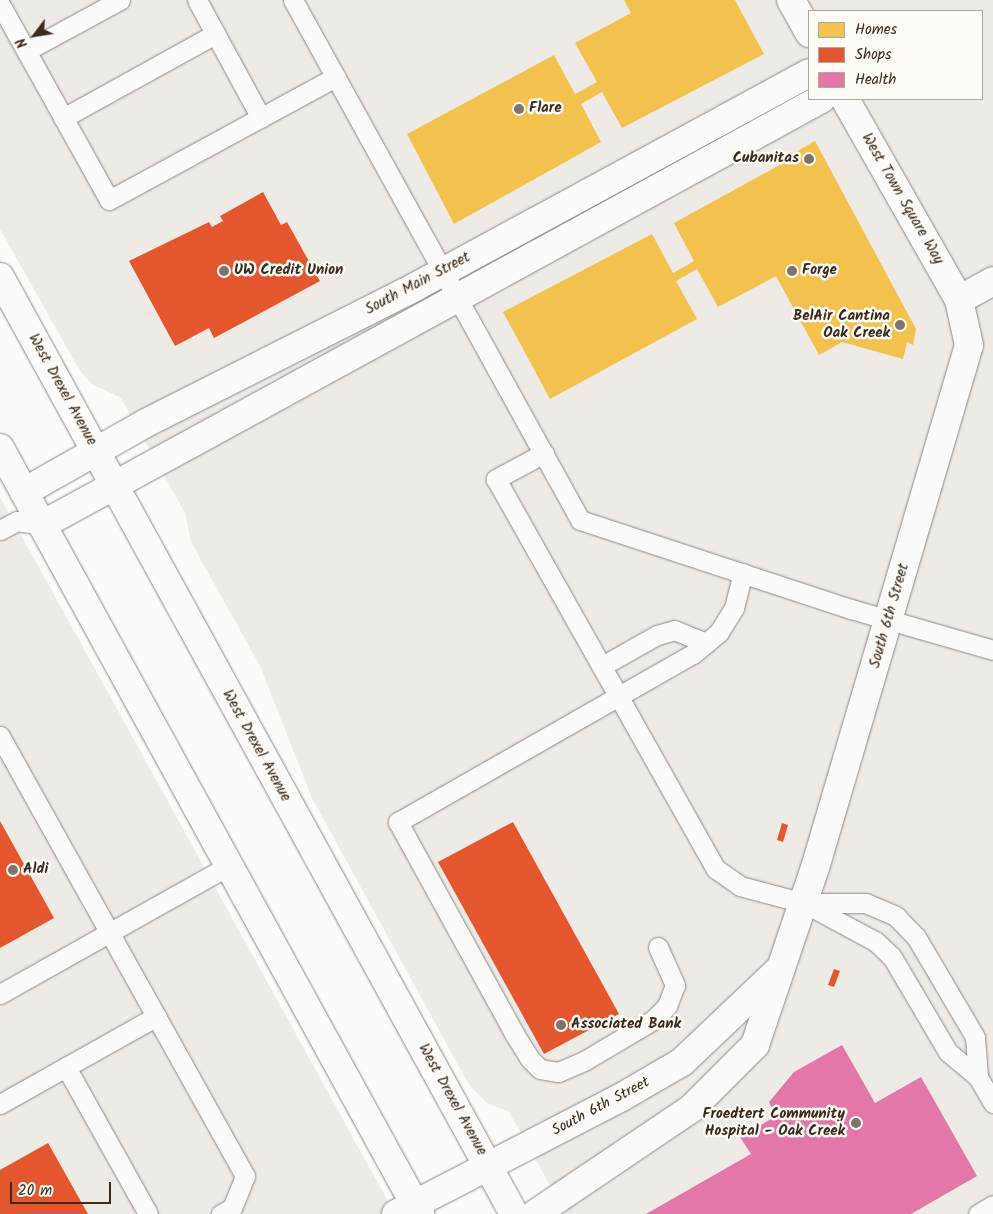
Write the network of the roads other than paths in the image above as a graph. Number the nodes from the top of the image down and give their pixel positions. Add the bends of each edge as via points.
1 (120, 0) edge
2 (197, 0) edge
3 (294, 0) edge
4 (792, 0) edge
5 (0, 4) edge
6 (808, 31) edge
7 (215, 34) junction
8 (26, 51) junction
9 (808, 74) edge
10 (336, 77) junction
11 (819, 100) edge
12 (846, 100) edge
13 (63, 118) junction
14 (261, 118) junction
15 (444, 272) junction
16 (0, 276) edge
17 (993, 281) edge
18 (458, 296) junction
19 (959, 300) junction
20 (0, 448) edge
21 (96, 452) junction
22 (544, 453) junction
23 (115, 486) junction
24 (24, 492) junction
25 (29, 523) junction
26 (0, 530) edge
27 (743, 573) junction
28 (889, 619) junction
29 (707, 643) junction
30 (993, 650) edge
31 (602, 666) junction
32 (620, 698) junction
33 (0, 736) edge
34 (228, 866) junction
35 (804, 903) junction
36 (110, 931) junction
37 (658, 947) dead end
38 (782, 967) junction
39 (0, 994) edge
40 (157, 1016) junction
41 (66, 1067) junction
42 (978, 1077) junction
43 (993, 1103) edge
44 (0, 1104) edge
45 (487, 1165) junction
46 (993, 1205) edge
47 (410, 1211) edge
48 (148, 1214) edge
49 (221, 1214) edge
50 (514, 1214) edge
51 (535, 1214) edge
52 (978, 1214) edge

1 - 8 lane
2 - 7 lane
3 - 10 lane
4 - 6 street
5 - 8 lane
7 - 13 lane
7 - 14 lane
8 - 13 lane
9 - 15 street, South Main Street
10 - 14 lane
10 - 15 lane
11 - 18 street, South Main Street
12 - 19 street, West Town Square Way
13 - 14 lane via 109,200
15 - 18 lane
15 - 21 street, South Main Street
16 - 21 street, West Drexel Avenue
17 - 19 street
18 - 22 lane
18 - 23 street, South Main Street
19 - 28 street, South 6th Street via 969,346
20 - 24 street
21 - 23 street, West Drexel Avenue
21 - 24 street, South Main Street
22 - 27 lane via 580,520 656,548
22 - 31 lane via 496,479
23 - 25 street, South Main Street
23 - 45 street, West Drexel Avenue
24 - 25 street
25 - 26 lane
25 - 34 street
27 - 28 lane
27 - 29 lane via 734,608 719,632
28 - 30 lane
28 - 35 street, South 6th Street
29 - 31 lane via 674,630 657,635
29 - 32 lane
31 - 32 lane
32 - 35 lane via 716,869 740,886
32 - 37 lane via 398,822 514,1033 540,1069 558,1072 584,1061 653,1020 667,1006 675,986
33 - 36 lane
34 - 36 lane
34 - 47 street
35 - 38 street, South 6th Street
35 - 42 lane via 875,941 892,957 948,1052
35 - 42 lane via 866,903 896,916 916,938 975,1037
36 - 39 lane
36 - 40 lane
38 - 45 street, South 6th Street via 682,1062 620,1098
38 - 51 street, South 6th Street via 754,1045 725,1078 692,1108
40 - 41 lane
40 - 49 lane via 245,1176 232,1208
41 - 44 lane
41 - 48 lane
42 - 43 lane
45 - 47 street, South 6th Street
45 - 50 street, West Drexel Avenue
46 - 52 lane

